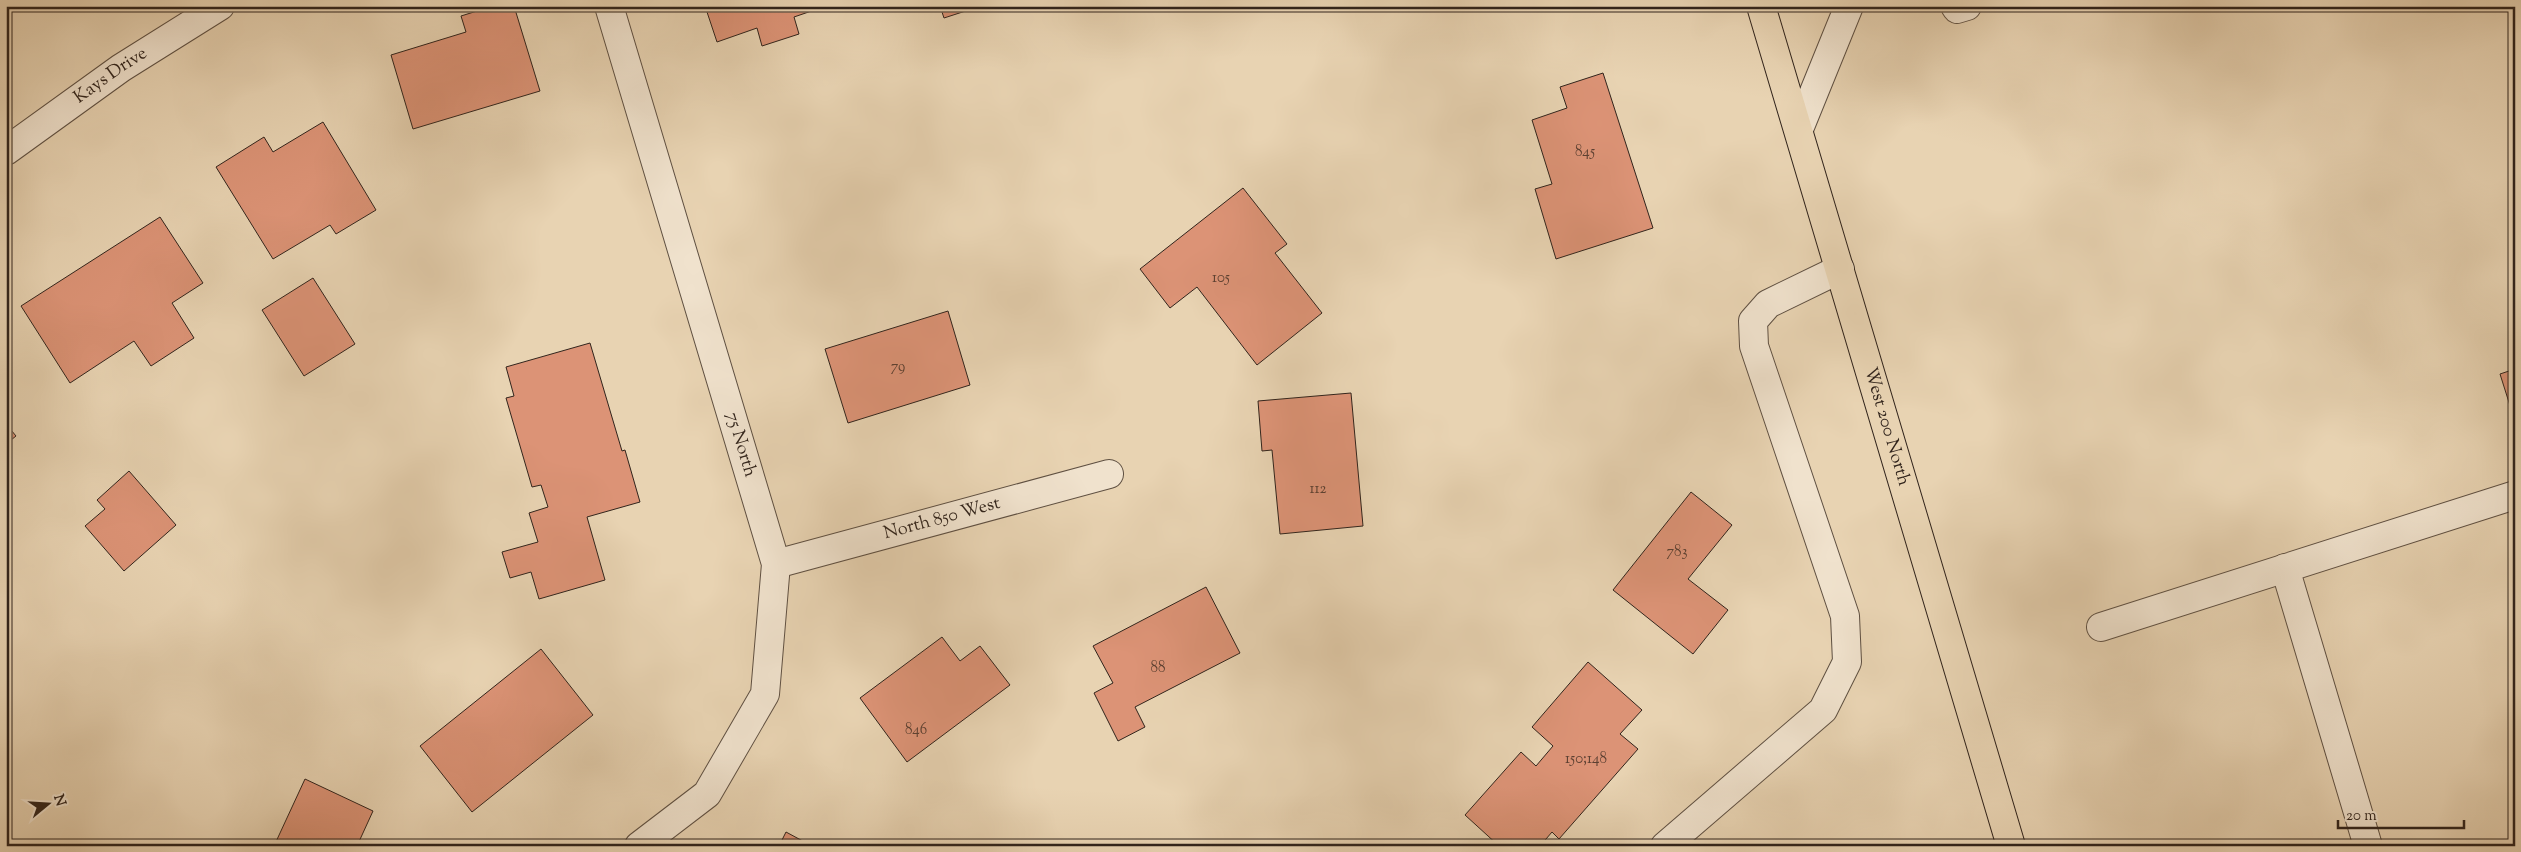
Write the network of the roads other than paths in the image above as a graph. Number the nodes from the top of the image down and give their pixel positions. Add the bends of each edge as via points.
1 (220, 6) edge
2 (609, 6) edge
3 (1761, 6) edge
4 (1849, 6) edge
5 (1955, 6) edge
6 (1967, 6) edge
7 (1799, 129) junction
8 (6, 151) edge
9 (1840, 269) junction
10 (1109, 474) dead end
11 (2515, 495) edge
12 (776, 564) junction
13 (2285, 568) junction
14 (2101, 627) dead end
15 (639, 846) edge
16 (1665, 846) edge
17 (2011, 846) edge
18 (2368, 846) edge

1 - 8 street, Kays Drive via 121,68
2 - 12 street, 75 North
3 - 7 main road, West 200 North
4 - 7 street
5 - 6 street via 1957,9
7 - 9 main road, West 200 North
9 - 16 street via 1768,304 1753,321 1754,346 1845,616 1847,662 1823,710
9 - 17 main road, West 200 North
10 - 12 street, North 850 West
11 - 13 street
12 - 15 street, 75 North via 765,694 707,794
13 - 14 street
13 - 18 street

